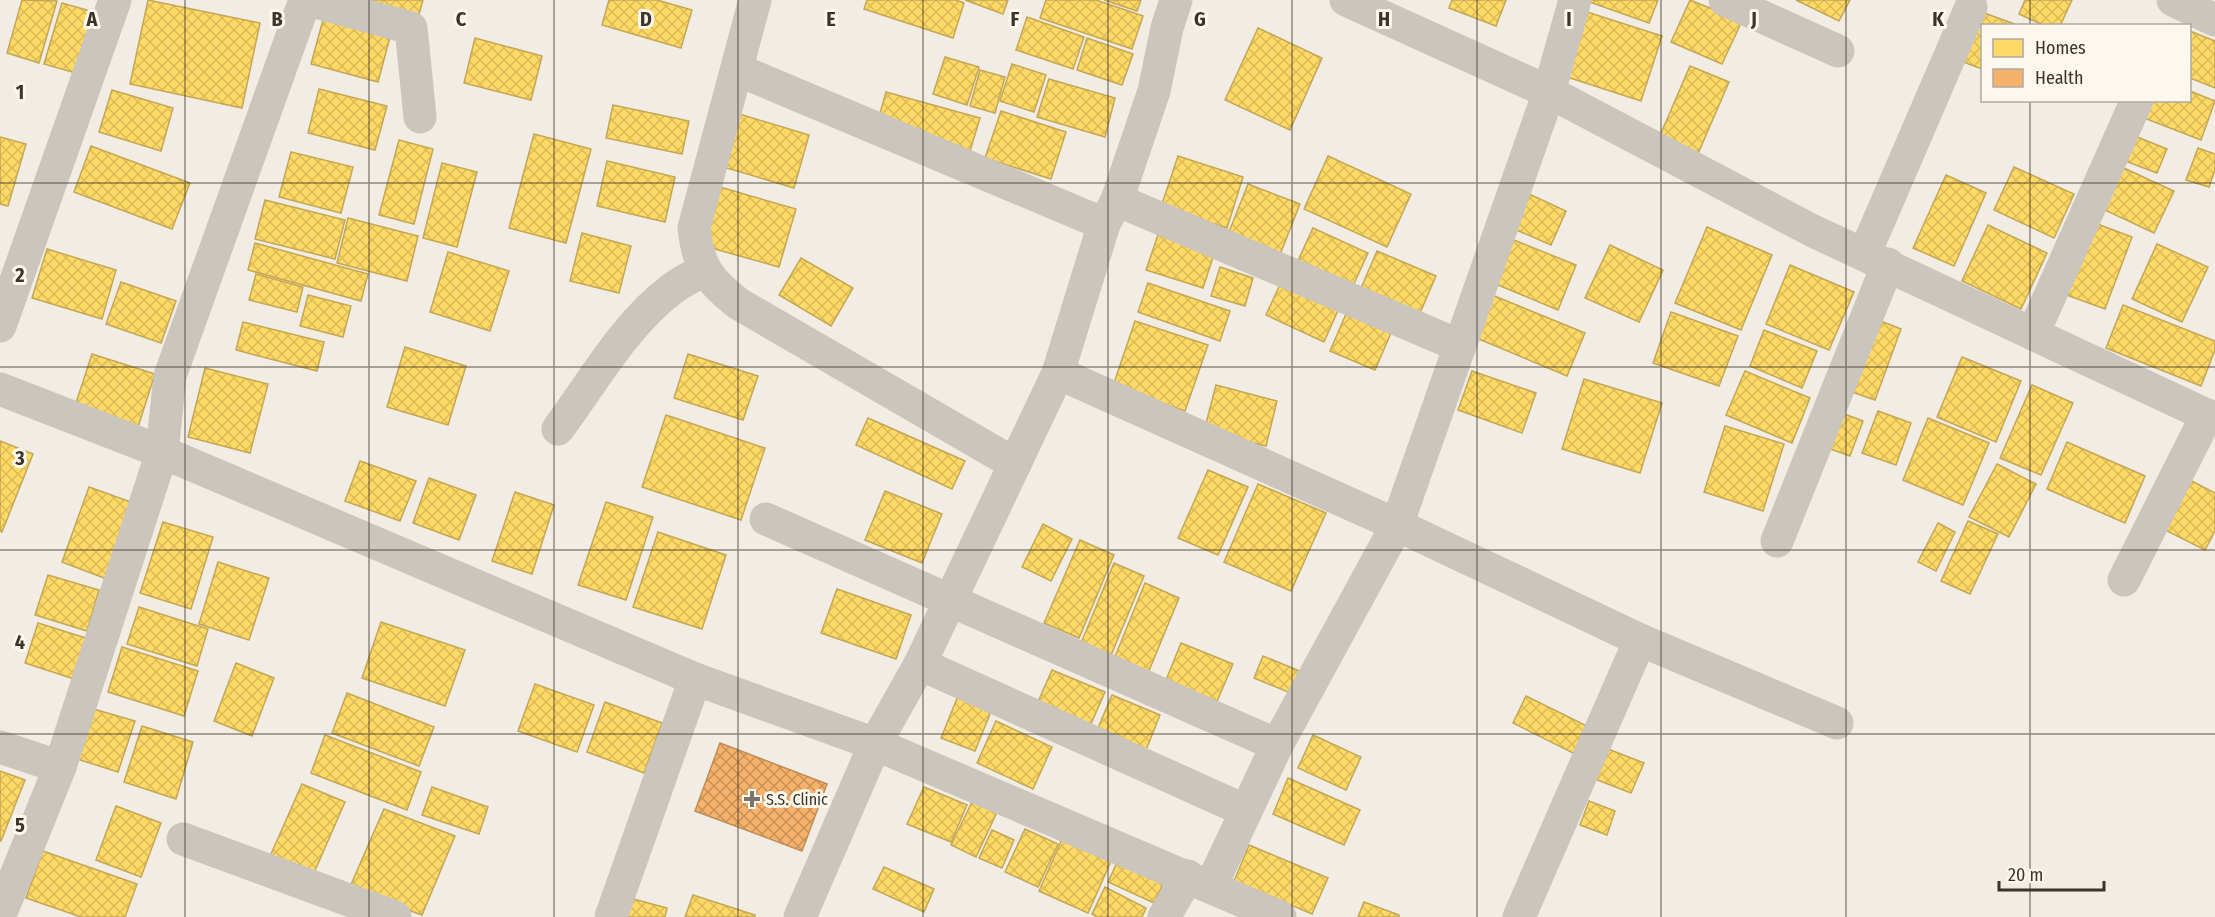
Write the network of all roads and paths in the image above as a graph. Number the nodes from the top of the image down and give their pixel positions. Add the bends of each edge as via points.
1 (115, 0) edge
2 (307, 0) edge
3 (755, 0) edge
4 (1176, 0) edge
5 (1346, 0) edge
6 (1575, 0) edge
7 (1725, 0) edge
8 (2176, 7) edge
9 (1971, 8) dead end
10 (2215, 20) edge
11 (1838, 51) dead end
12 (738, 70) junction
13 (1549, 92) junction
14 (2136, 102) edge
15 (420, 117) dead end
16 (1110, 212) junction
17 (1877, 258) junction
18 (704, 270) junction
19 (0, 326) edge
20 (2033, 334) junction
21 (1460, 346) junction
22 (1058, 373) junction
23 (0, 389) edge
24 (2211, 417) edge
25 (558, 429) dead end
26 (162, 452) junction
27 (1015, 464) junction
28 (766, 519) dead end
29 (1397, 525) junction
30 (1777, 541) dead end
31 (2124, 580) dead end
32 (951, 601) junction
33 (1640, 639) junction
34 (920, 664) junction
35 (695, 679) junction
36 (1837, 723) dead end
37 (875, 744) junction
38 (1276, 745) junction
39 (0, 747) edge
40 (60, 767) junction
41 (1246, 811) junction
42 (183, 839) dead end
43 (10, 865) edge
44 (1200, 881) junction
45 (0, 915) edge
46 (395, 917) edge
47 (611, 917) edge
48 (800, 917) edge
49 (1164, 917) edge
50 (1280, 917) edge
51 (1519, 917) edge

1 - 19 street
2 - 15 street via 411,28
2 - 26 street via 170,376
3 - 12 street
4 - 16 street via 1154,91
5 - 13 street
6 - 13 street
7 - 11 street
8 - 10 street
9 - 17 street
12 - 16 street
12 - 18 street via 694,228 696,251
13 - 17 street via 1750,199
13 - 21 street
14 - 20 street
16 - 21 street
16 - 22 street
17 - 20 street
17 - 30 street
18 - 25 street via 674,287 630,330
18 - 27 street via 715,285 739,304
20 - 24 street
21 - 29 street
22 - 27 street
22 - 29 street
23 - 26 street
24 - 31 street
26 - 35 street
26 - 40 street
27 - 32 street
28 - 32 street
29 - 33 street
29 - 38 street
32 - 34 street
32 - 38 street
33 - 36 street
33 - 51 street
34 - 37 street
34 - 41 street
35 - 37 street
35 - 47 street
37 - 44 street
37 - 48 street
38 - 41 street
39 - 40 street
40 - 43 street
41 - 44 street
42 - 46 street
43 - 45 street
44 - 49 street
44 - 50 street

